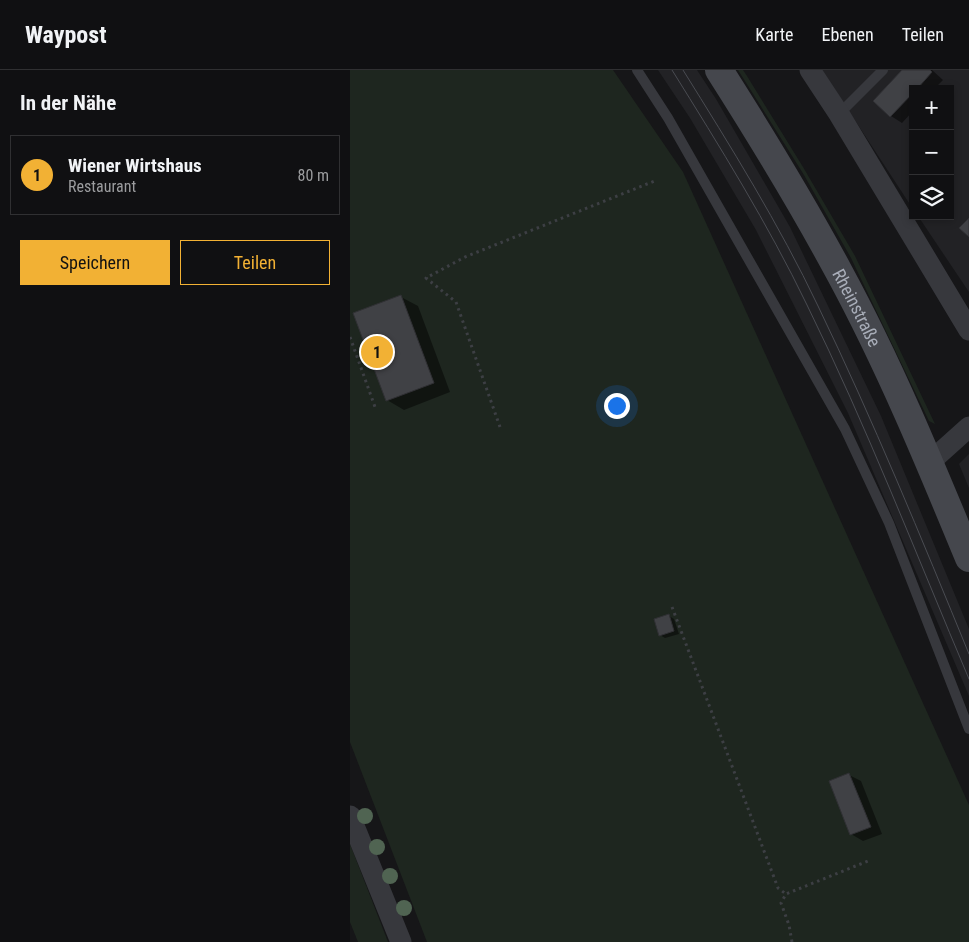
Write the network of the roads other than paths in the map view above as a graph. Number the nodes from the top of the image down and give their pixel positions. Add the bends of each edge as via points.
1 (636, 70) edge
2 (719, 70) edge
3 (810, 70) edge
4 (883, 70) edge
5 (839, 114) junction
6 (969, 330) edge
7 (969, 427) edge
8 (930, 462) junction
9 (969, 558) edge
10 (969, 729) edge
11 (350, 816) edge
12 (401, 942) edge

1 - 10 lane via 668,118 845,429 889,524
2 - 8 main road, Rheinstraße via 840,273
3 - 5 street
4 - 5 lane
5 - 6 street
7 - 8 street
8 - 9 main road, Rheinstraße
11 - 12 street

